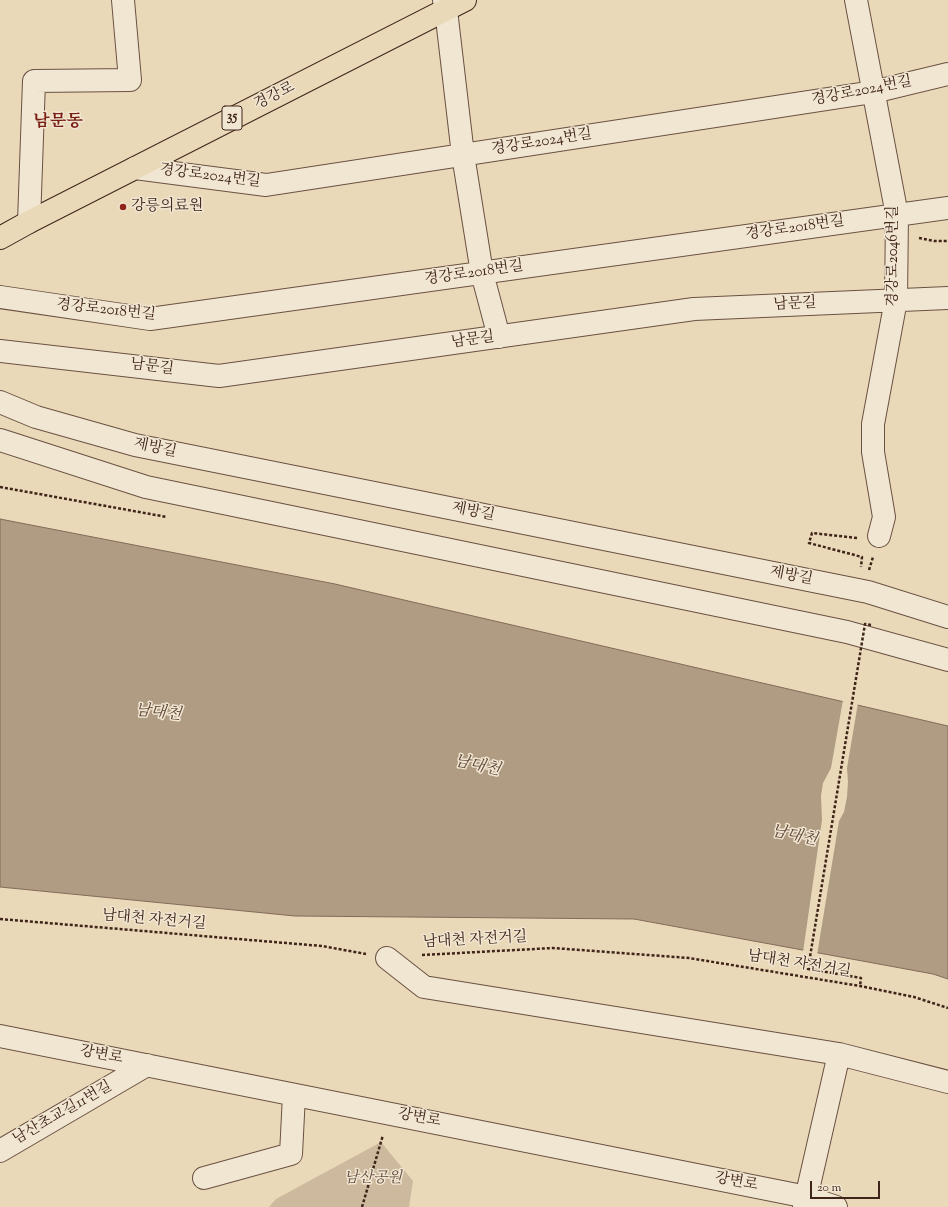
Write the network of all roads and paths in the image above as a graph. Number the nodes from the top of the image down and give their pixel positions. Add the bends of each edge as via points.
1 (122, 0) edge
2 (465, 0) edge
3 (856, 0) edge
4 (445, 5) edge
5 (948, 74) edge
6 (874, 92) junction
7 (463, 155) junction
8 (135, 168) junction
9 (948, 208) edge
10 (29, 222) junction
11 (897, 224) junction
12 (0, 238) edge
13 (948, 241) edge
14 (482, 273) junction
15 (0, 297) edge
16 (948, 298) edge
17 (896, 300) junction
18 (499, 337) junction
19 (0, 350) edge
20 (0, 402) edge
21 (0, 440) edge
22 (879, 536) joint
23 (860, 567) dead end
24 (948, 617) edge
25 (871, 625) dead end
26 (948, 660) edge
27 (0, 919) edge
28 (387, 958) junction
29 (860, 986) junction
30 (948, 1008) edge
31 (0, 1036) edge
32 (839, 1054) junction
33 (147, 1065) junction
34 (948, 1082) edge
35 (294, 1095) junction
36 (389, 1114) junction
37 (0, 1151) edge
38 (204, 1178) dead end
39 (806, 1202) edge
40 (362, 1207) edge
41 (836, 1207) edge

1 - 10 street via 130,80 34,81
2 - 4 main road, 경강로 / 35
3 - 6 street, 경강로2046번길
4 - 7 street
4 - 8 main road, 경강로 / 35
5 - 6 street, 경강로2024번길
6 - 7 street, 경강로2024번길
6 - 11 street, 경강로2046번길
7 - 8 street, 경강로2024번길 via 266,185
7 - 14 street
8 - 10 main road, 경강로 / 35
9 - 11 street, 경강로2018번길
10 - 12 main road, 경강로 / 35
11 - 13 path via 934,241
11 - 14 street, 경강로2018번길
11 - 17 street, 경강로2046번길
14 - 15 street, 경강로2018번길 via 150,319
14 - 18 street
16 - 17 street, 남문길
17 - 18 street, 남문길 via 694,310
17 - 22 street, 경강로2046번길 via 874,424 873,452 884,516
18 - 19 street, 남문길 via 219,376
20 - 24 street, 제방길 via 36,416 135,445 868,592
21 - 26 street via 146,487 839,631
22 - 23 path via 870,539 812,533 809,543 862,557
25 - 29 path, bridge via 864,624 808,968 861,978
27 - 28 path, 남대천 자전거길 via 322,946
28 - 29 path, 남대천 자전거길 via 553,948 690,958
28 - 32 street via 424,987
29 - 30 path, 남대천 자전거길 via 914,997
31 - 33 street, 강변로
32 - 34 street
32 - 39 street
33 - 35 street, 강변로
33 - 37 street, 남산초교길11번길
35 - 36 street, 강변로
35 - 38 street via 291,1154
36 - 39 street, 강변로
36 - 40 path
39 - 41 street, 강변로

